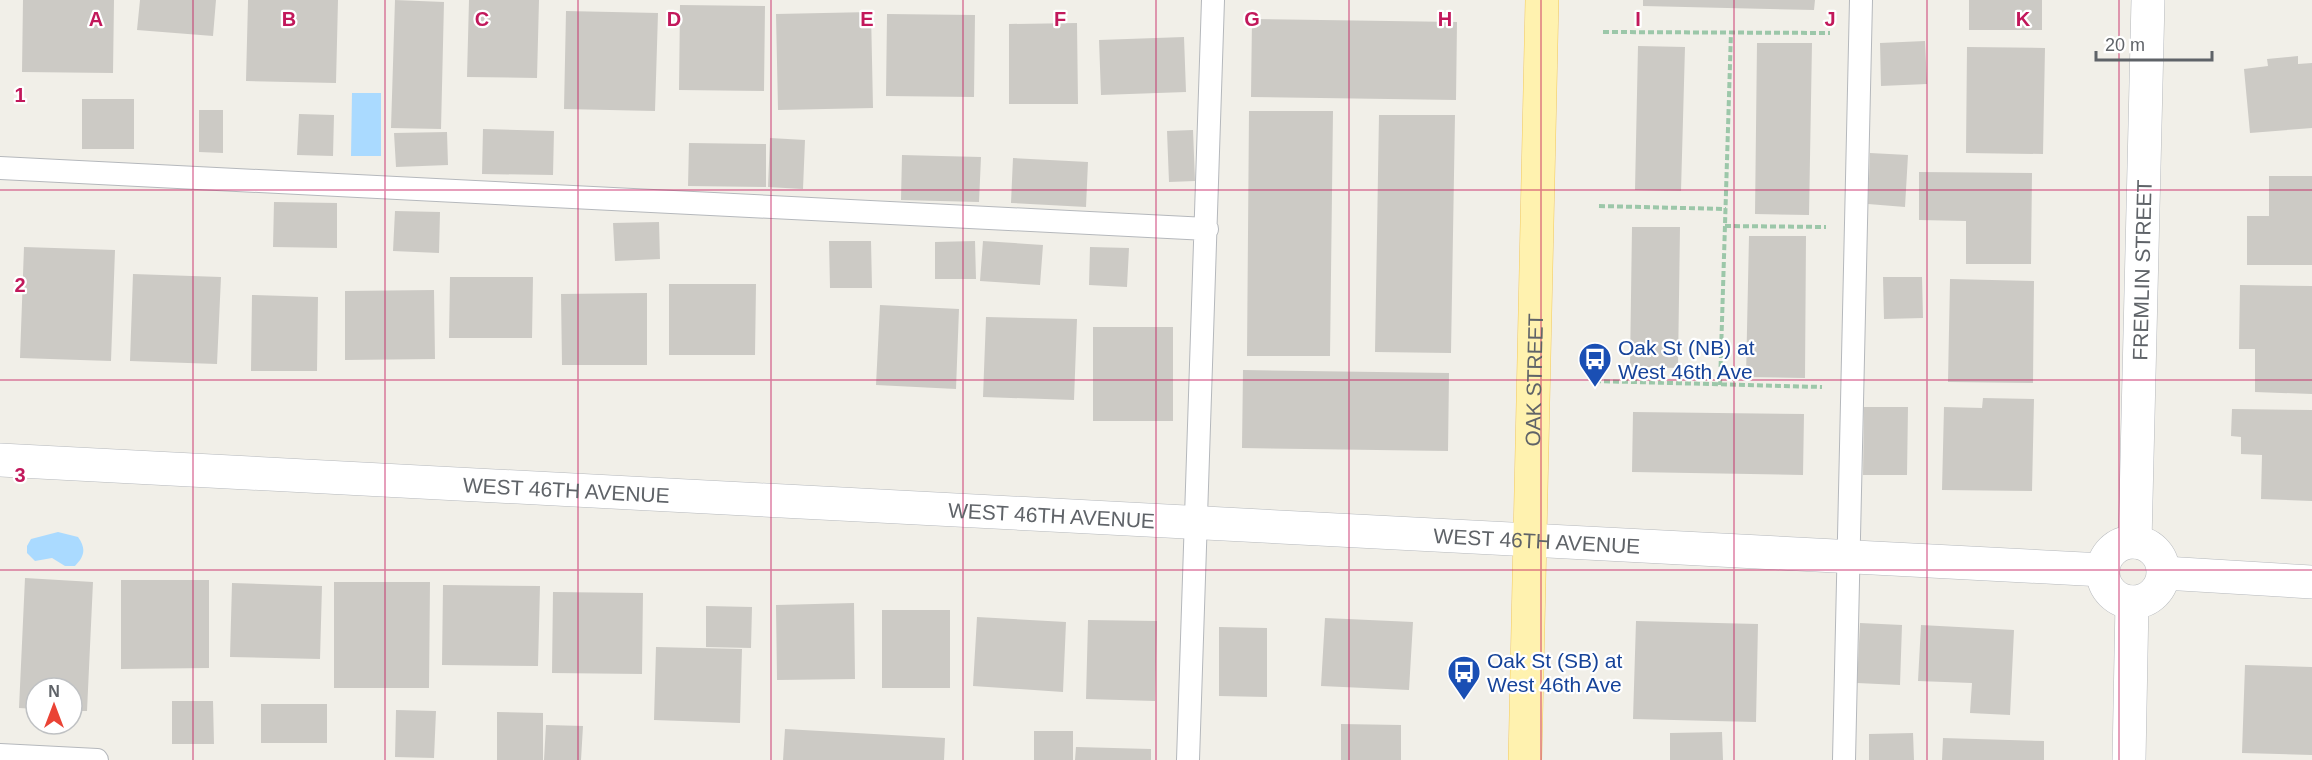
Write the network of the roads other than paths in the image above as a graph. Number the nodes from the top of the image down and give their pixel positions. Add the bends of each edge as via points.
1 (1213, 0) edge
2 (1542, 0) edge
3 (1861, 0) edge
4 (2148, 0) edge
5 (0, 168) edge
6 (1207, 229) junction
7 (0, 459) edge
8 (1197, 524) junction
9 (1530, 541) junction
10 (2134, 542) junction
11 (1848, 556) junction
12 (2103, 570) junction
13 (2164, 573) junction
14 (2312, 582) edge
15 (2132, 602) junction
16 (0, 755) edge
17 (97, 760) edge
18 (1188, 760) edge
19 (1525, 760) edge
20 (1845, 760) edge
21 (2129, 760) edge

1 - 6 lane
2 - 9 main road, OAK STREET
3 - 11 lane
4 - 10 street, FREMLIN STREET
5 - 6 lane
6 - 8 lane
7 - 8 street, WEST 46TH AVENUE
8 - 9 street, WEST 46TH AVENUE
8 - 18 lane
9 - 11 street, WEST 46TH AVENUE
9 - 19 main road, OAK STREET
10 - 12 street via 2110,553
10 - 13 street via 2144,544 2158,555
11 - 12 street, WEST 46TH AVENUE
11 - 20 lane
12 - 15 street via 2114,596
13 - 14 street
13 - 15 street via 2157,591 2142,602
15 - 21 street
16 - 17 lane

